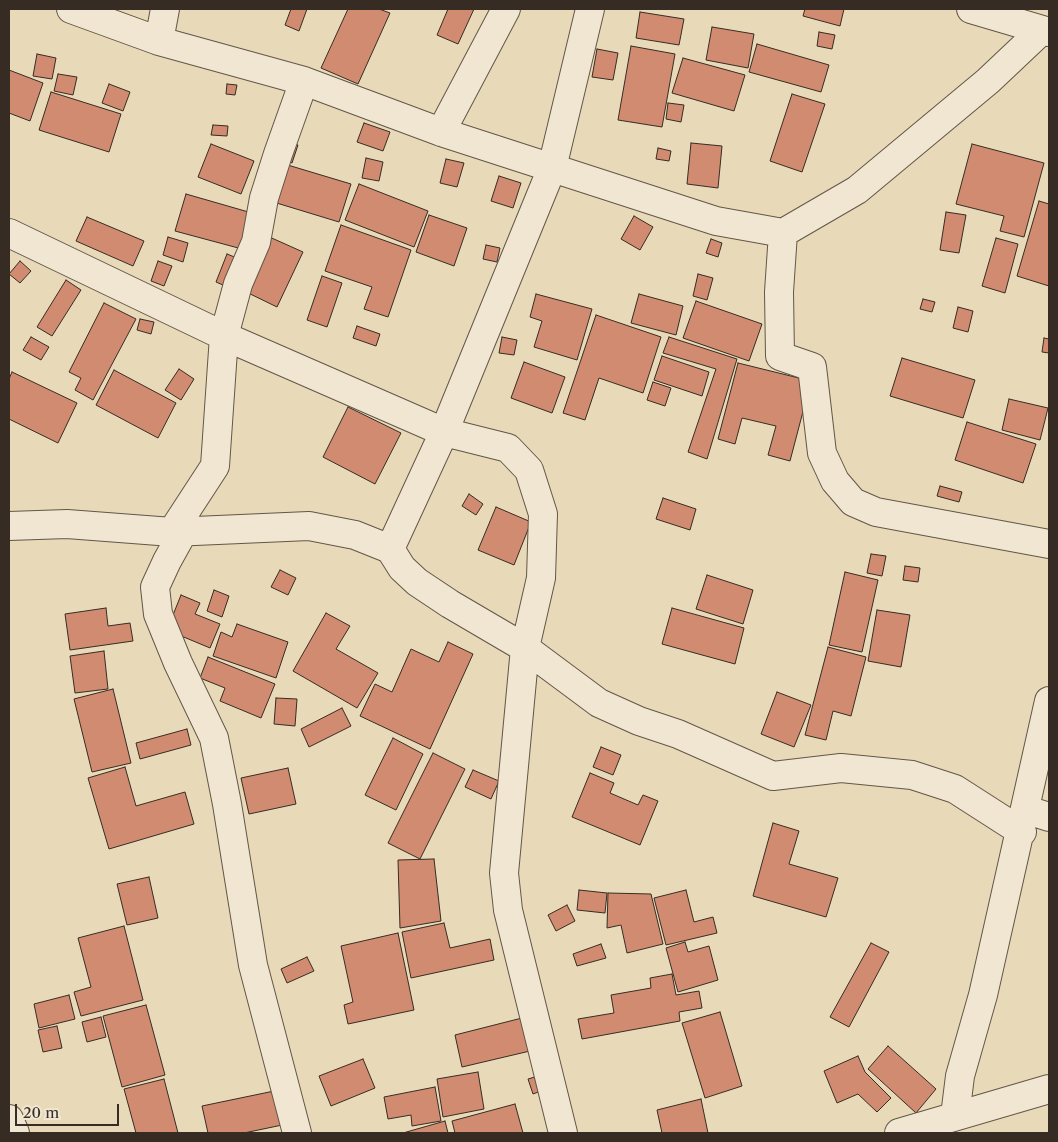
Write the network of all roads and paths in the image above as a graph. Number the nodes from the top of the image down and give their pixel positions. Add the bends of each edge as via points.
1 (71, 9) edge
2 (165, 9) edge
3 (506, 9) edge
4 (590, 9) edge
5 (971, 9) edge
6 (1046, 31) edge
7 (160, 41) junction
8 (304, 80) junction
9 (441, 132) junction
10 (552, 168) junction
11 (9, 233) edge
12 (783, 233) junction
13 (224, 336) junction
14 (444, 432) junction
15 (9, 526) edge
16 (172, 532) junction
17 (1049, 544) edge
18 (390, 549) junction
19 (525, 648) junction
20 (1049, 701) edge
21 (1032, 819) edge
22 (1049, 1089) edge
23 (955, 1116) junction
24 (9, 1119) edge
25 (14, 1133) edge
26 (297, 1133) edge
27 (564, 1133) edge
28 (899, 1133) edge

1 - 7 street
2 - 7 street
3 - 9 street
4 - 10 street
5 - 6 street
6 - 12 street via 857,190
7 - 8 street
8 - 9 street
8 - 13 street via 264,198 256,242 238,284
9 - 10 street
10 - 12 street via 716,221
10 - 14 street
11 - 13 street
12 - 17 street via 779,292 780,356 812,367 822,453 835,481 853,502 876,512
13 - 14 street
13 - 16 street via 215,466
14 - 18 street
14 - 19 street via 508,448 529,470 544,514 541,578
15 - 16 street via 67,524
16 - 18 street via 309,526 355,535
16 - 26 street via 182,534 155,587 158,614 214,738 252,966
18 - 19 street via 402,568 417,582
19 - 21 street via 599,703 773,776 841,768 912,775
19 - 27 street via 504,873 508,910
20 - 21 street
21 - 23 street via 1001,910 983,995 960,1076
22 - 23 street
23 - 28 street
24 - 25 street

